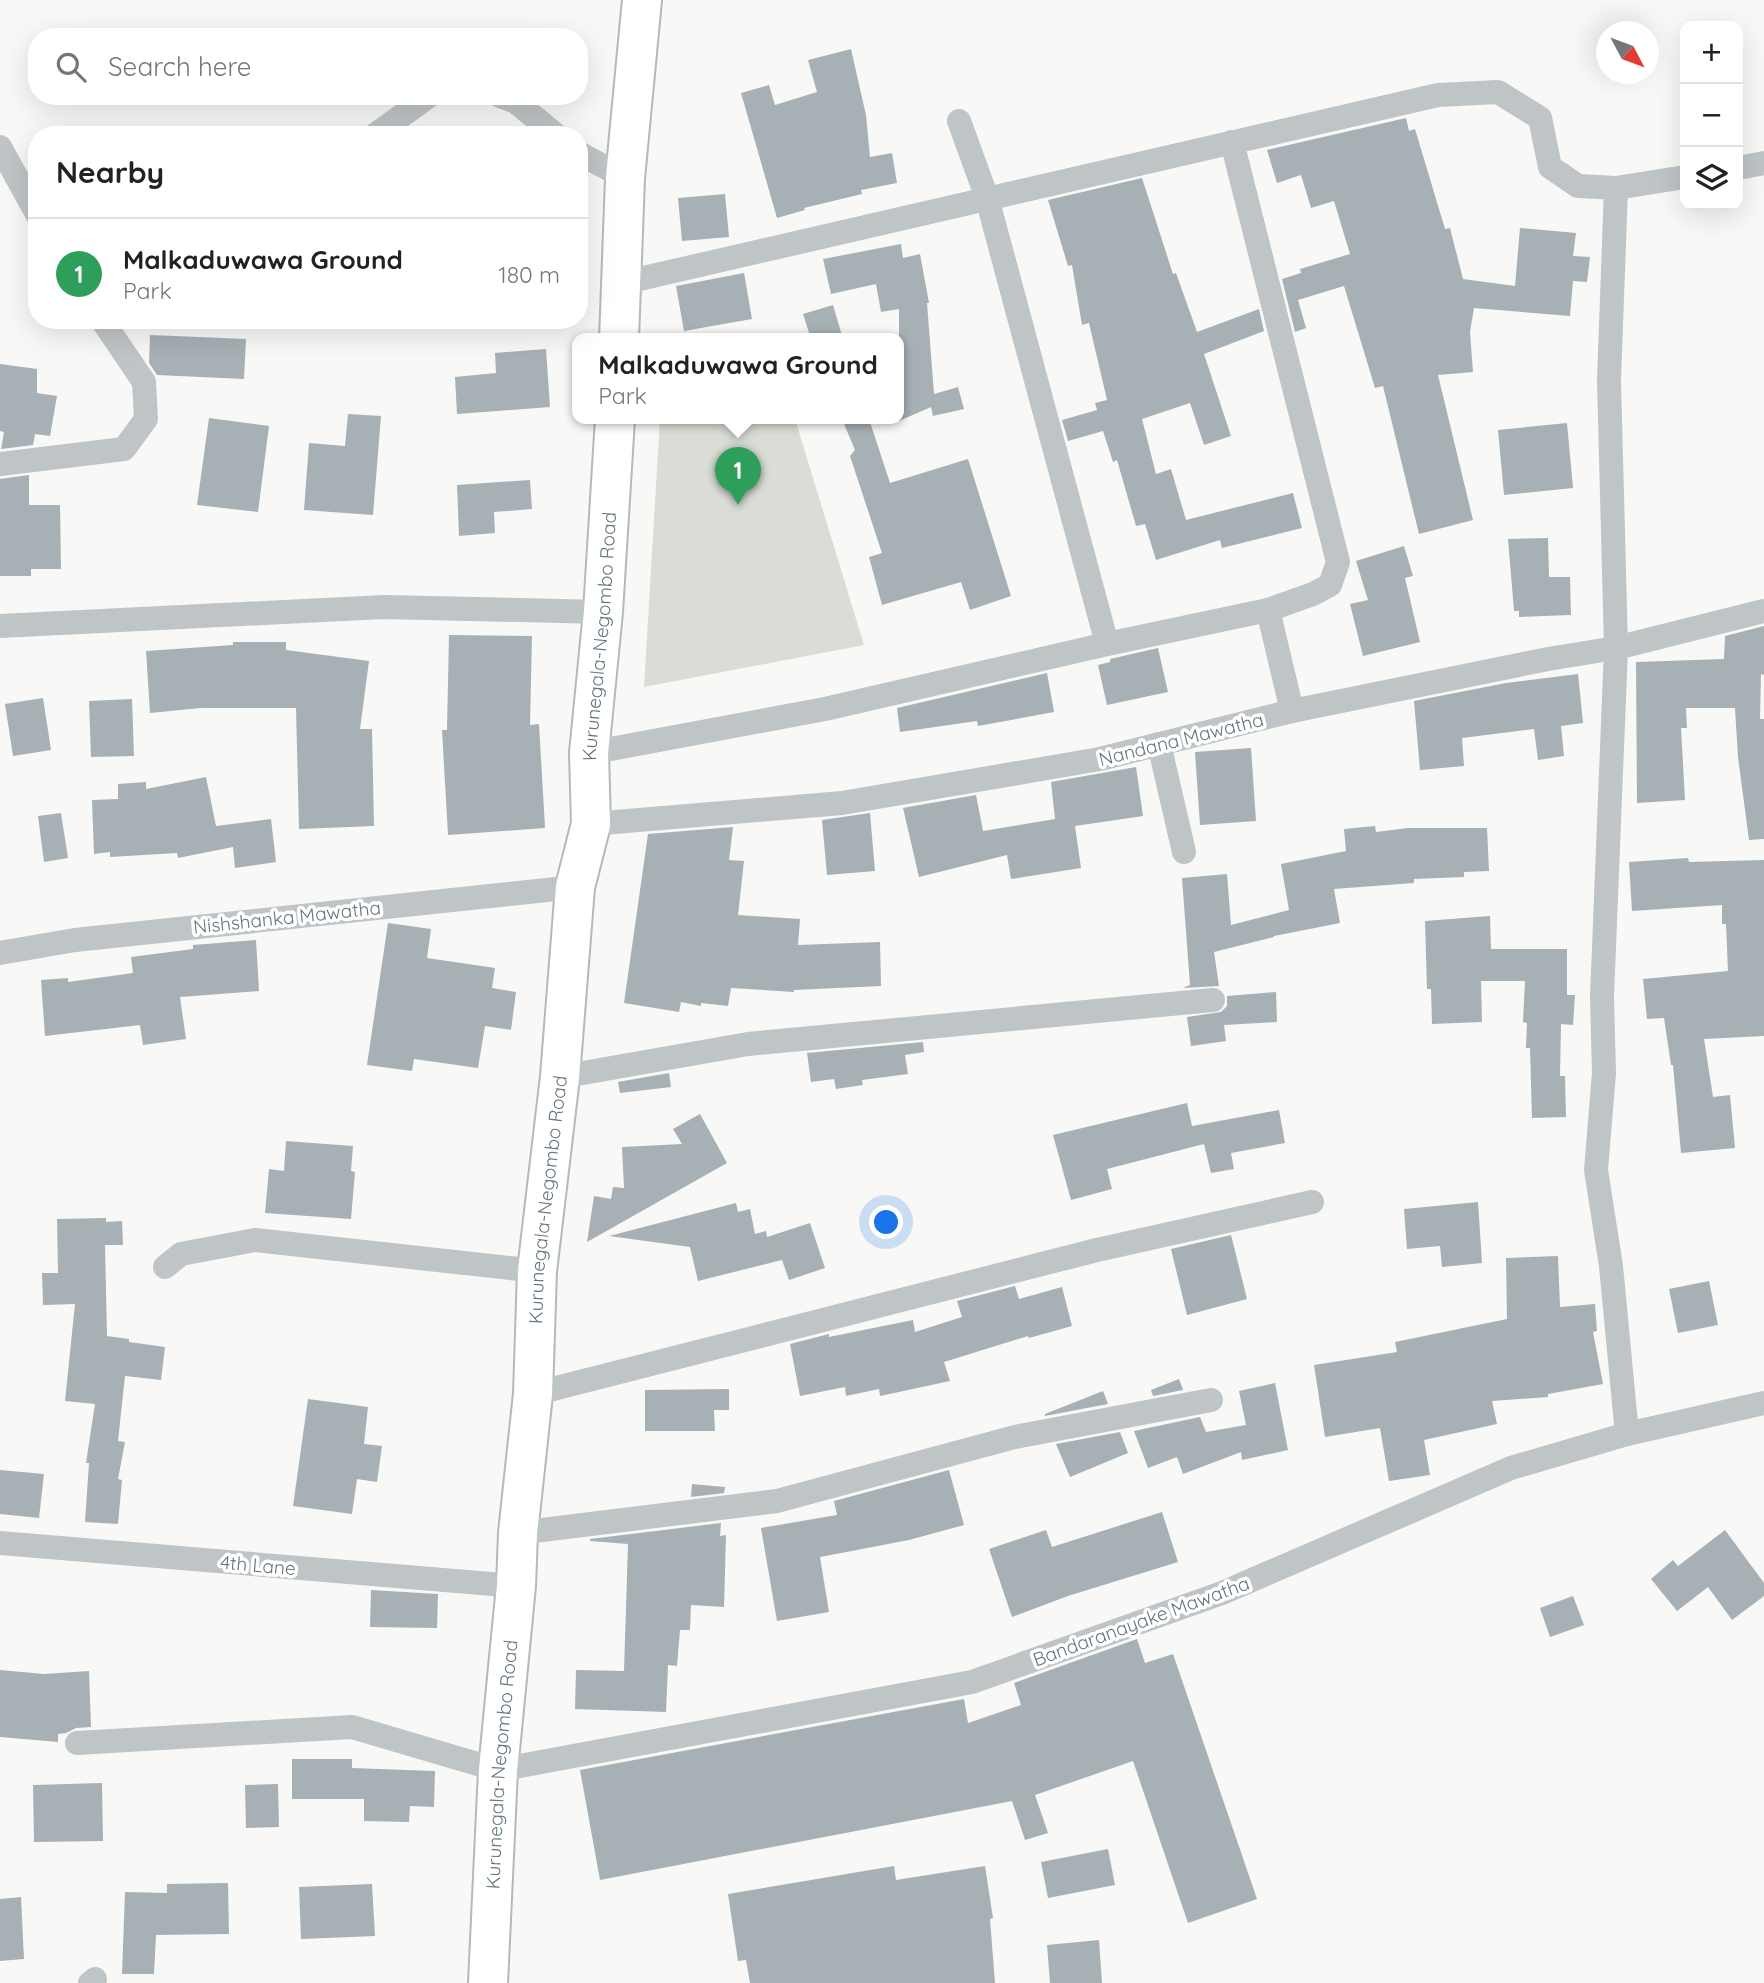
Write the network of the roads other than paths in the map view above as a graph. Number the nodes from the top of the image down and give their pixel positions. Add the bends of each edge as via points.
1 (648, 3) edge
2 (417, 105) edge
3 (520, 105) edge
4 (959, 121) dead end
5 (387, 126) edge
6 (545, 126) edge
7 (1232, 142) junction
8 (0, 147) edge
9 (588, 158) edge
10 (1764, 163) edge
11 (1743, 167) edge
12 (625, 178) junction
13 (1680, 178) edge
14 (1616, 188) junction
15 (28, 198) edge
16 (987, 198) junction
17 (622, 284) junction
18 (109, 329) edge
19 (619, 333) edge
20 (615, 424) edge
21 (0, 464) edge
22 (1268, 610) junction
23 (1764, 611) edge
24 (603, 612) junction
25 (0, 626) edge
26 (1107, 644) junction
27 (1616, 648) junction
28 (1292, 711) junction
29 (1159, 744) junction
30 (589, 753) junction
31 (591, 824) junction
32 (1184, 852) dead end
33 (575, 887) junction
34 (0, 953) edge
35 (1213, 1000) dead end
36 (561, 1077) junction
37 (1312, 1202) dead end
38 (165, 1267) dead end
39 (537, 1271) junction
40 (533, 1394) junction
41 (1212, 1400) dead end
42 (1764, 1403) edge
43 (1627, 1434) junction
44 (518, 1533) junction
45 (0, 1543) edge
46 (516, 1586) junction
47 (77, 1743) dead end
48 (498, 1770) junction
49 (488, 1983) edge

1 - 12 main road
2 - 5 street
3 - 6 street
4 - 16 street
7 - 14 street via 1438,95 1498,92 1539,118 1549,167 1578,186
7 - 16 street
7 - 22 street via 1338,562 1330,585
8 - 15 street
9 - 12 street
10 - 11 street
12 - 17 main road
13 - 14 street
14 - 27 street via 1609,380
16 - 17 street
16 - 26 street
17 - 19 main road
18 - 21 street via 144,382 146,419 124,449
20 - 24 main road, Kurunegala-Negombo Road
22 - 26 street
22 - 28 street
23 - 27 street, Nandana Mawatha
24 - 25 street via 384,607
24 - 30 main road, Kurunegala-Negombo Road
26 - 30 street via 825,709
27 - 28 street, Nandana Mawatha
27 - 43 street via 1602,998 1604,1073 1596,1170 1612,1266
28 - 29 street, Nandana Mawatha
29 - 31 street, Nandana Mawatha via 1100,759 842,803
29 - 32 street
30 - 31 main road, Kurunegala-Negombo Road
31 - 33 main road, Kurunegala-Negombo Road
33 - 34 street, Nishshanka Mawatha via 75,940
33 - 36 main road, Kurunegala-Negombo Road
35 - 36 street via 748,1044
36 - 39 main road, Kurunegala-Negombo Road
37 - 40 street via 1097,1250
38 - 39 street via 181,1254 255,1240
39 - 40 main road, Kurunegala-Negombo Road
40 - 44 main road, Kurunegala-Negombo Road
41 - 44 street via 1015,1437 777,1501
42 - 43 street, Bandaranayake Mawatha
43 - 48 street, Bandaranayake Mawatha via 1511,1468 1222,1593 972,1682
44 - 46 main road, Kurunegala-Negombo Road
45 - 46 street, 4th Lane
46 - 48 main road, Kurunegala-Negombo Road
47 - 48 street via 352,1727
48 - 49 main road, Kurunegala-Negombo Road

